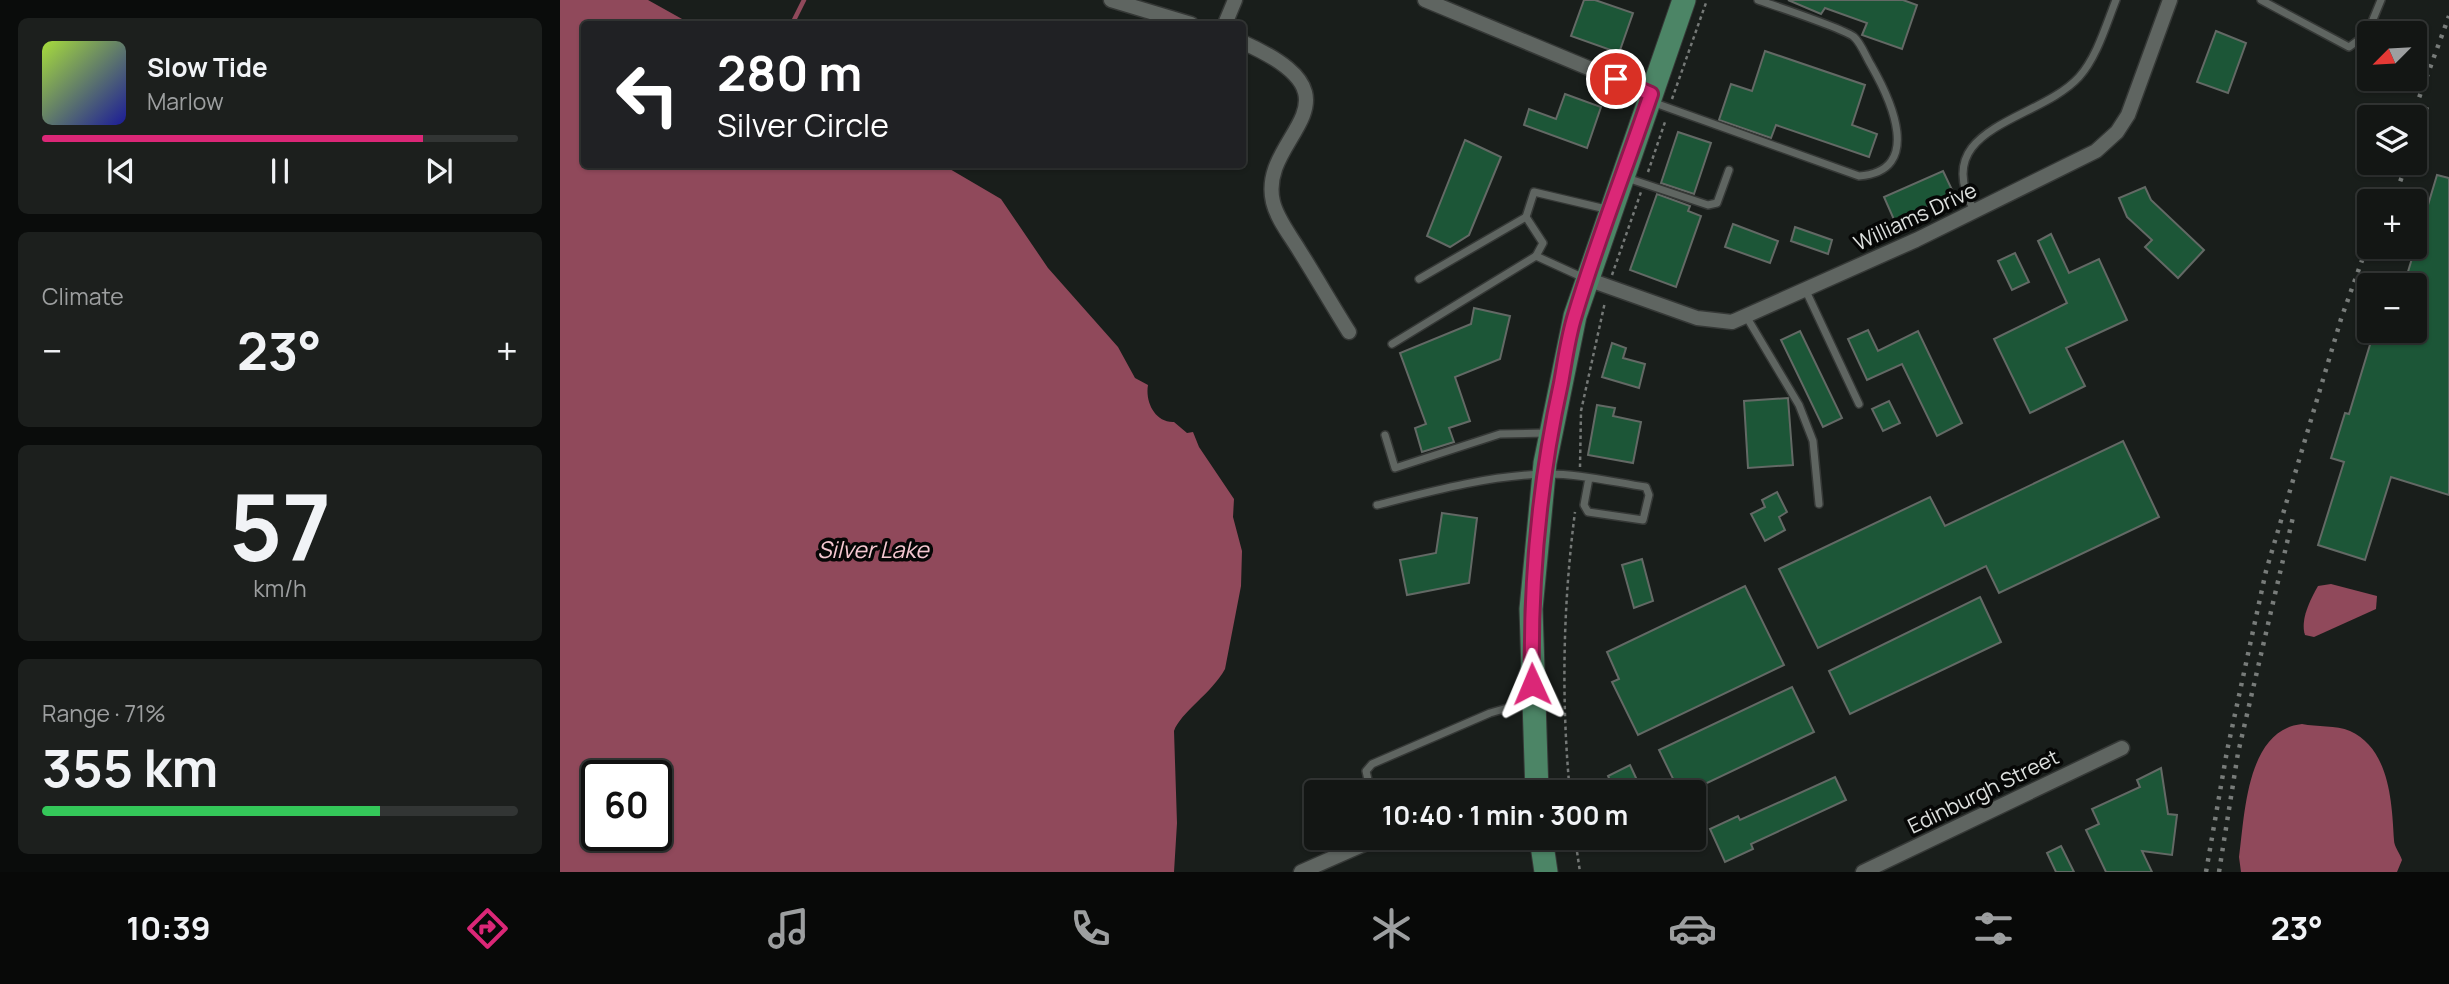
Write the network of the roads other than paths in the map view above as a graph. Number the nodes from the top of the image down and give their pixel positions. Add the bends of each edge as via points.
1 (1111, 0) edge
2 (1235, 0) edge
3 (1425, 0) edge
4 (1684, 0) edge
5 (1758, 0) edge
6 (2116, 0) edge
7 (2170, 0) edge
8 (2261, 0) edge
9 (2381, 0) edge
10 (1181, 21) edge
11 (1226, 21) edge
12 (1246, 44) edge
13 (1656, 101) junction
14 (1729, 170) dead end
15 (1633, 180) junction
16 (1611, 210) junction
17 (1975, 212) junction
18 (1526, 217) junction
19 (1536, 256) junction
20 (1419, 279) dead end
21 (1587, 279) junction
22 (1806, 291) junction
23 (1746, 316) junction
24 (1349, 332) dead end
25 (1392, 344) dead end
26 (1859, 404) dead end
27 (1551, 433) junction
28 (1385, 435) dead end
29 (1544, 474) junction
30 (1589, 478) junction
31 (1819, 504) dead end
32 (1377, 505) dead end
33 (1533, 701) junction
34 (2122, 748) dead end
35 (1368, 780) edge
36 (1537, 780) edge
37 (1351, 850) edge
38 (1543, 850) edge
39 (1301, 872) edge
40 (1546, 872) edge
41 (1863, 872) edge

1 - 10 street
2 - 11 street
3 - 13 street
4 - 13 main road
5 - 13 lane via 1854,37 1881,84 1897,128 1897,152 1888,167 1875,175 1859,176
6 - 17 lane via 2080,77 1972,144 1963,180
7 - 17 street, Williams Drive via 2118,132 2096,151
8 - 9 lane via 2349,47 2367,34
12 - 24 street via 1293,72 1304,88 1303,110 1276,171 1273,202
13 - 15 main road
14 - 15 lane via 1721,197 1708,205
15 - 16 main road
16 - 18 lane via 1534,192
16 - 21 main road
17 - 22 street, Williams Drive
18 - 19 lane via 1543,243
18 - 20 lane
19 - 21 lane
19 - 25 lane
21 - 23 street, Williams Drive via 1697,318 1732,322
21 - 27 main road via 1574,316
22 - 23 street, Williams Drive
22 - 26 lane
23 - 31 lane via 1799,405 1812,441
27 - 28 lane via 1500,434 1395,468
27 - 29 main road
29 - 30 lane
29 - 32 lane via 1475,481
29 - 33 main road via 1531,609
30 - 30 lane via 1646,487 1649,495 1643,520 1588,512 1584,505
33 - 35 lane via 1490,713 1372,764 1366,771
33 - 36 main road
34 - 41 street, Edinburgh Street
37 - 39 street
38 - 40 main road

